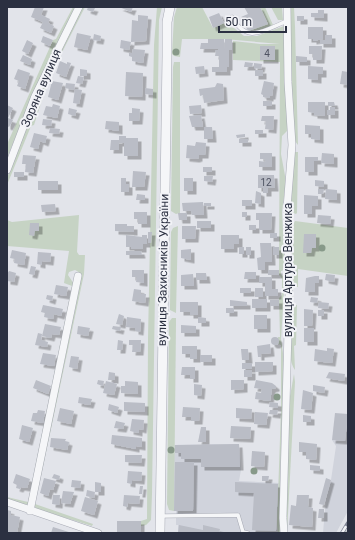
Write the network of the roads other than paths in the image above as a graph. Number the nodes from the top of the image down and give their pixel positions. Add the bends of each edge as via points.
1 (79, 7) edge
2 (170, 7) edge
3 (287, 7) edge
4 (232, 18) dead end
5 (288, 21) junction
6 (7, 170) edge
7 (78, 276) dead end
8 (7, 502) edge
9 (30, 511) junction
10 (161, 516) junction
11 (98, 533) edge
12 (160, 533) edge
13 (248, 533) edge
14 (284, 533) edge

1 - 6 street, Зоряна вулиця via 35,96
2 - 10 street, вулиця Захисників України via 166,56
3 - 5 street, вулиця Артура Венжика
4 - 5 lane via 238,28 247,34 260,33
5 - 14 street, вулиця Артура Венжика via 292,145 287,208 289,293 282,518
7 - 9 street
8 - 9 street
9 - 11 street
10 - 12 street, вулиця Захисників України
10 - 13 lane via 238,515 243,532

